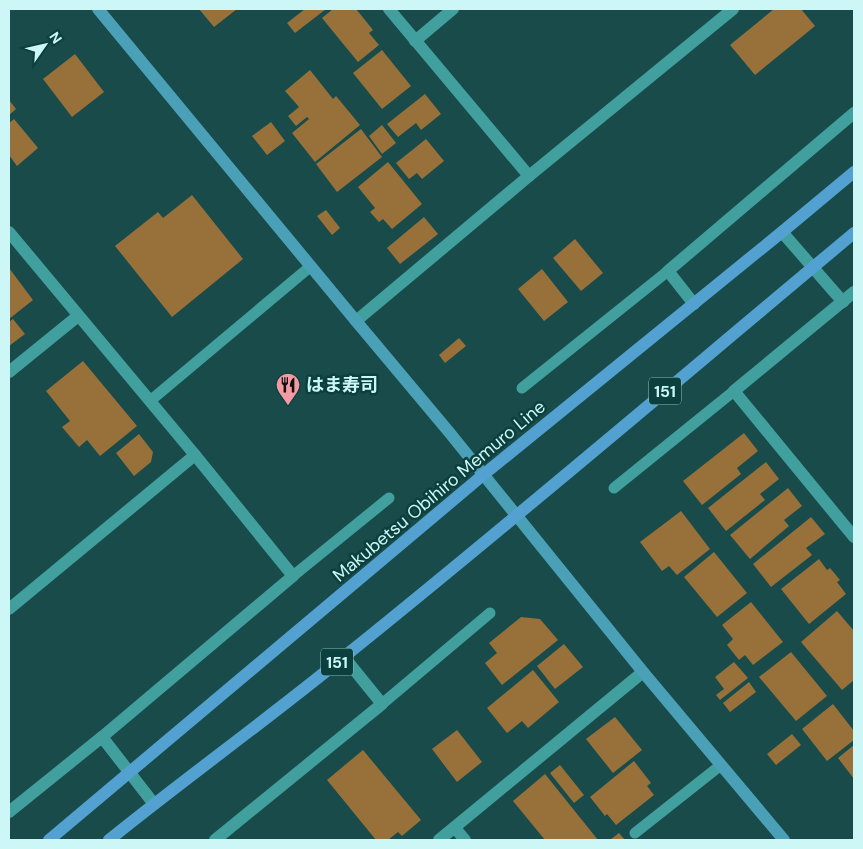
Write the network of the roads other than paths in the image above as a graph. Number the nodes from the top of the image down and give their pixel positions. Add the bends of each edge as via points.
1 (98, 9) edge
2 (389, 9) edge
3 (453, 9) edge
4 (733, 9) edge
5 (415, 41) junction
6 (854, 113) edge
7 (854, 172) edge
8 (529, 176) junction
9 (9, 232) edge
10 (782, 232) junction
11 (854, 234) edge
12 (311, 266) junction
13 (814, 267) junction
14 (668, 271) junction
15 (854, 292) edge
16 (843, 302) junction
17 (694, 304) junction
18 (78, 316) junction
19 (356, 321) junction
20 (9, 372) edge
21 (522, 388) dead end
22 (734, 391) junction
23 (150, 401) junction
24 (195, 455) junction
25 (483, 475) junction
26 (614, 488) dead end
27 (389, 498) dead end
28 (517, 516) junction
29 (854, 537) edge
30 (293, 576) junction
31 (9, 608) edge
32 (490, 613) dead end
33 (344, 657) junction
34 (643, 672) junction
35 (382, 704) junction
36 (102, 737) junction
37 (720, 764) junction
38 (130, 773) junction
39 (154, 804) junction
40 (9, 812) edge
41 (455, 828) junction
42 (636, 834) dead end
43 (49, 840) edge
44 (109, 840) edge
45 (215, 840) edge
46 (439, 840) edge
47 (465, 840) edge
48 (784, 840) edge

1 - 12 street
2 - 5 street
3 - 5 street
4 - 8 street
5 - 8 street
6 - 14 street
7 - 10 main road, Makubetsu Obihiro Memuro Line
8 - 19 street
9 - 18 street
10 - 13 street
10 - 17 main road, Makubetsu Obihiro Memuro Line
11 - 13 main road, 151
12 - 19 street
12 - 23 lane
13 - 16 street
13 - 28 main road, 151
14 - 17 street
14 - 21 lane
15 - 16 street
16 - 22 street
17 - 25 main road, Makubetsu Obihiro Memuro Line
18 - 20 street
18 - 23 street
19 - 25 street
22 - 26 lane
22 - 29 street
23 - 24 street
24 - 30 street
24 - 31 street
25 - 28 street
25 - 38 main road, Makubetsu Obihiro Memuro Line
27 - 30 lane
28 - 33 main road, 151
28 - 34 street
30 - 36 street
32 - 35 lane
33 - 35 street
33 - 39 main road, 151
34 - 37 street
34 - 41 street
35 - 45 street
36 - 38 street
36 - 40 street
37 - 42 lane
37 - 48 street
38 - 39 street
38 - 43 main road, Makubetsu Obihiro Memuro Line
39 - 44 main road, 151
41 - 46 street
41 - 47 street

